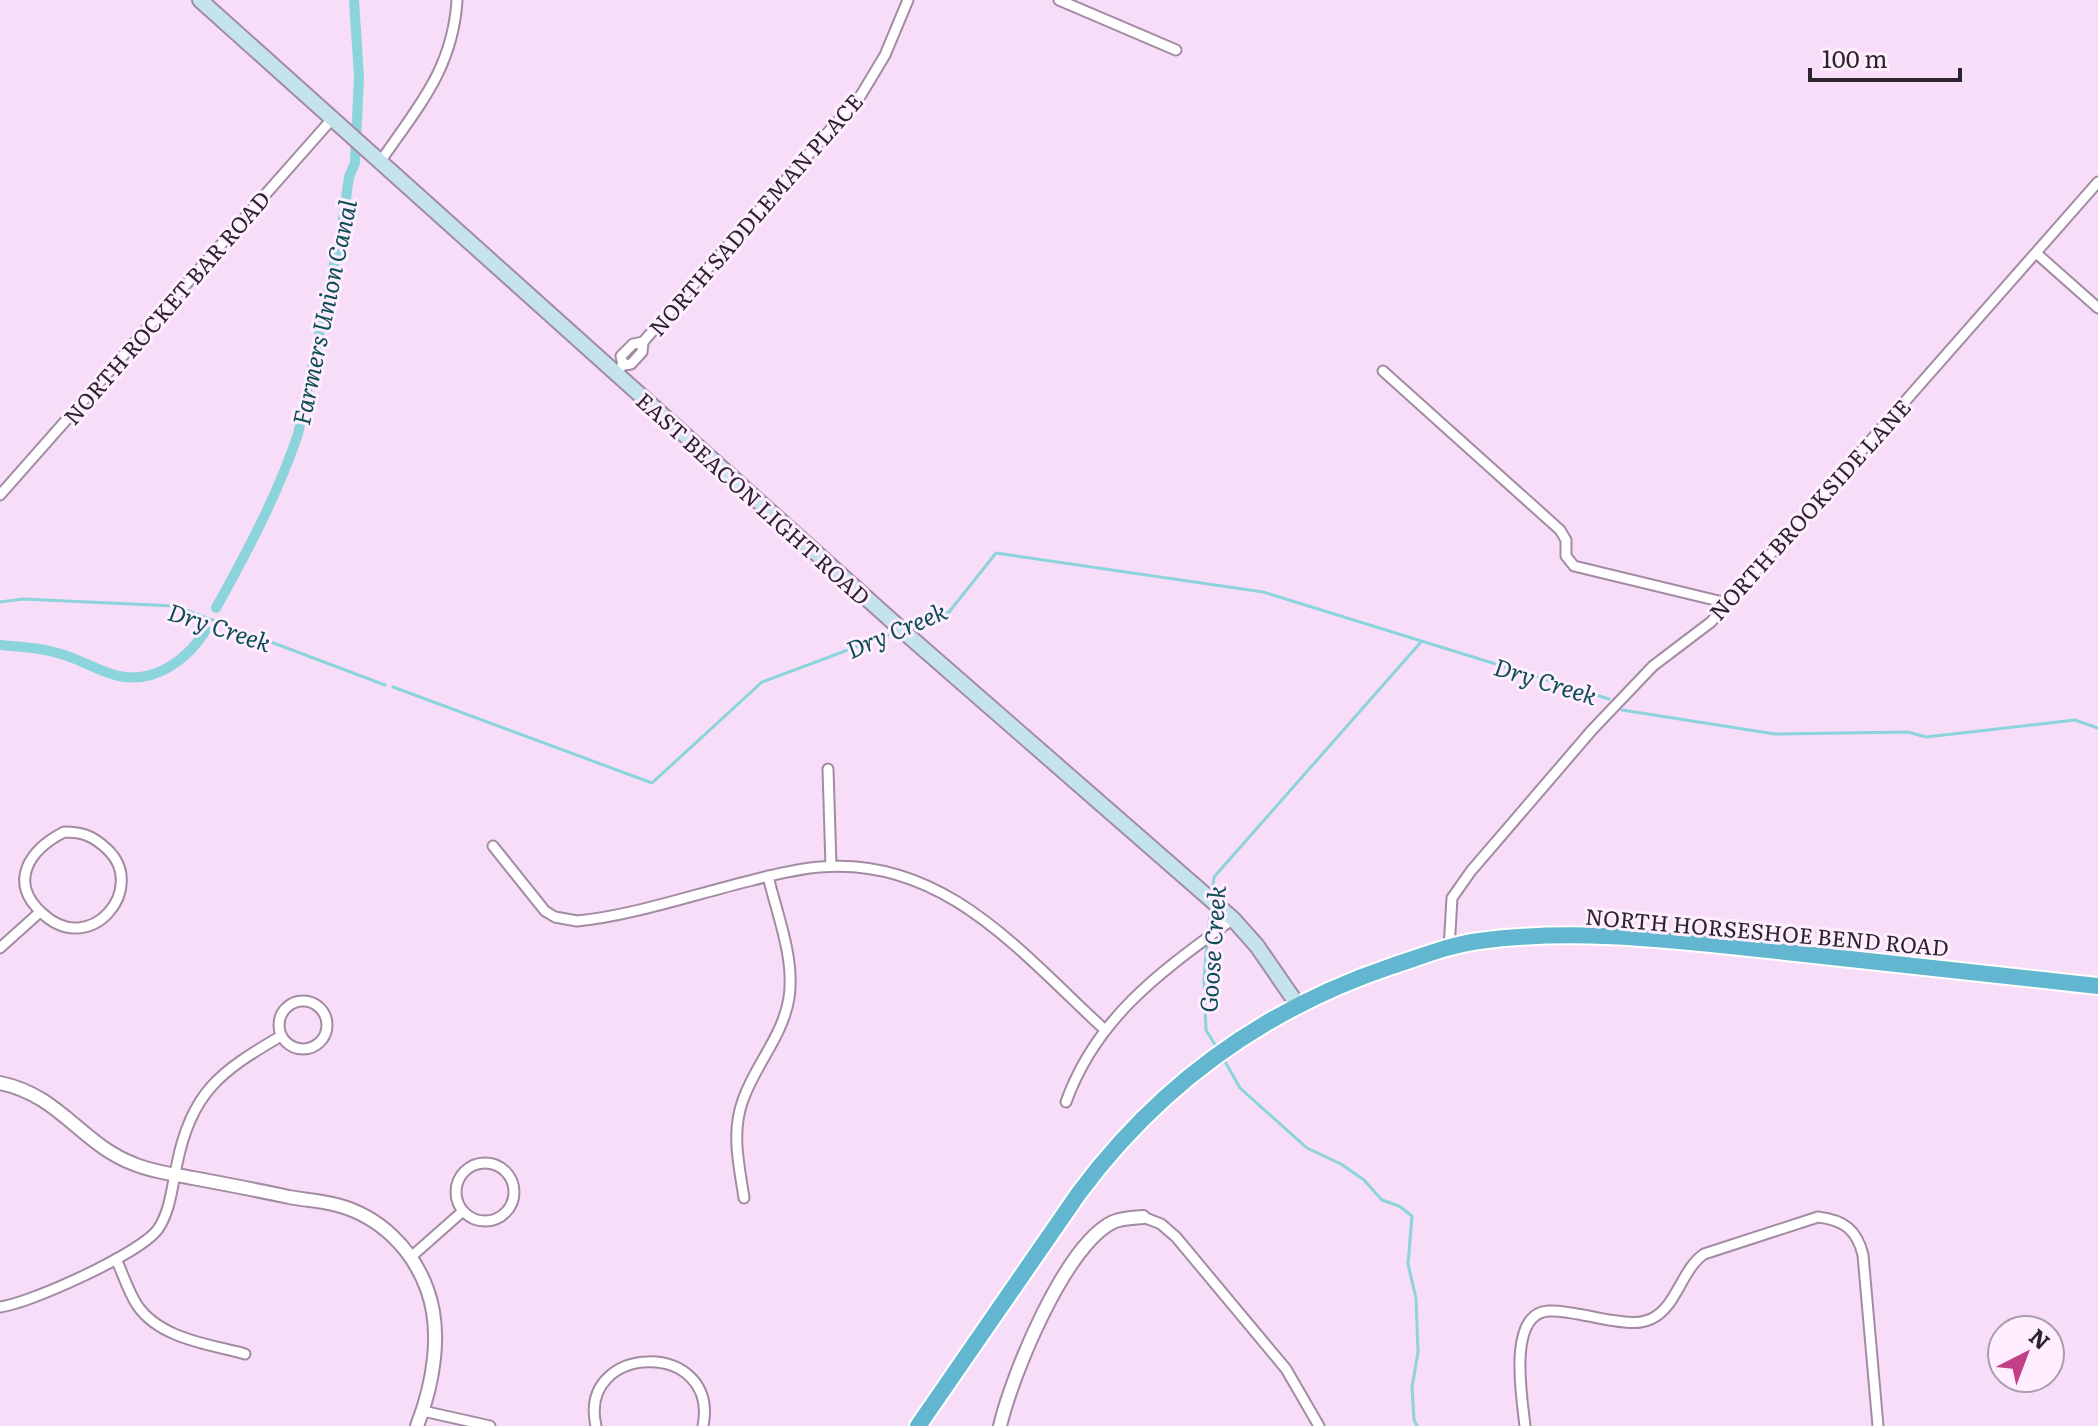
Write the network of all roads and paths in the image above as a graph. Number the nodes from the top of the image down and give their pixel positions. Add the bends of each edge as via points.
1 (200, 0) edge
2 (457, 0) edge
3 (908, 0) edge
4 (1059, 0) edge
5 (1176, 50) dead end
6 (332, 119) junction
7 (380, 162) junction
8 (2098, 182) edge
9 (2036, 253) junction
10 (2098, 308) edge
11 (619, 369) junction
12 (1383, 371) dead end
13 (0, 495) edge
14 (1727, 603) junction
15 (828, 769) dead end
16 (493, 846) dead end
17 (831, 866) junction
18 (768, 876) junction
19 (40, 912) junction
20 (1233, 919) junction
21 (0, 948) edge
22 (1449, 949) junction
23 (2098, 986) edge
24 (1297, 1004) junction
25 (1104, 1029) junction
26 (281, 1036) junction
27 (0, 1083) edge
28 (1066, 1102) dead end
29 (175, 1175) junction
30 (744, 1198) dead end
31 (463, 1211) junction
32 (1143, 1217) joint
33 (411, 1257) junction
34 (116, 1259) junction
35 (0, 1307) edge
36 (245, 1354) dead end
37 (423, 1411) junction
38 (417, 1426) edge
39 (490, 1426) edge
40 (596, 1426) edge
41 (703, 1426) edge
42 (918, 1426) edge
43 (1000, 1426) edge
44 (1319, 1426) edge
45 (1525, 1426) edge
46 (1878, 1426) edge

1 - 6 main road, EAST BEACON LIGHT ROAD
2 - 7 street via 444,64
3 - 11 street, NORTH SADDLEMAN PLACE via 861,95 643,342 642,352
4 - 5 street
6 - 7 main road, EAST BEACON LIGHT ROAD
6 - 13 street, NORTH ROCKET BAR ROAD
7 - 11 main road, EAST BEACON LIGHT ROAD
8 - 9 street, NORTH BROOKSIDE LANE
9 - 10 street
9 - 14 street, NORTH BROOKSIDE LANE
11 - 20 main road, EAST BEACON LIGHT ROAD via 862,595
12 - 14 street via 1560,530 1574,566
14 - 22 street, NORTH BROOKSIDE LANE via 1711,622 1653,666 1471,871 1452,898
15 - 17 street
16 - 18 street via 539,905 567,920 592,920
17 - 18 street
17 - 25 street via 904,876 962,902
18 - 30 street via 790,985 779,1031 739,1113 736,1146
19 - 19 street via 24,885 26,869 49,839 82,832 114,856 122,869 122,889 101,918 86,928 67,929
19 - 21 street
20 - 24 main road, EAST BEACON LIGHT ROAD
20 - 25 street via 1152,979
22 - 23 highway, NORTH HORSESHOE BEND ROAD via 1513,938 1605,935
22 - 24 highway, NORTH HORSESHOE BEND ROAD via 1375,971
24 - 42 highway, NORTH HORSESHOE BEND ROAD via 1198,1069 1127,1135 1079,1193
25 - 28 street
26 - 26 street via 279,1020 287,1007 302,1001 323,1011 328,1026 316,1046 300,1050
26 - 29 street via 231,1067 207,1091 189,1121
27 - 29 street via 42,1098 113,1155
29 - 33 street via 341,1206 382,1226
29 - 34 street via 158,1228 143,1245
31 - 31 street via 455,1189 466,1169 477,1163 505,1170 514,1184 513,1200 503,1215 492,1221
31 - 33 street
32 - 43 street via 1126,1218 1101,1230 1074,1263 1035,1328
32 - 44 street via 1176,1237 1286,1369
33 - 37 street via 429,1294 434,1321
34 - 35 street via 30,1299
34 - 36 street via 137,1305 159,1326
37 - 38 street
37 - 39 street
40 - 41 street via 596,1402 612,1375 633,1363 657,1360 679,1369 696,1386 703,1401
45 - 46 street via 1520,1353 1530,1318 1548,1311 1642,1323 1663,1311 1693,1261 1704,1254 1818,1217 1850,1227 1860,1242

